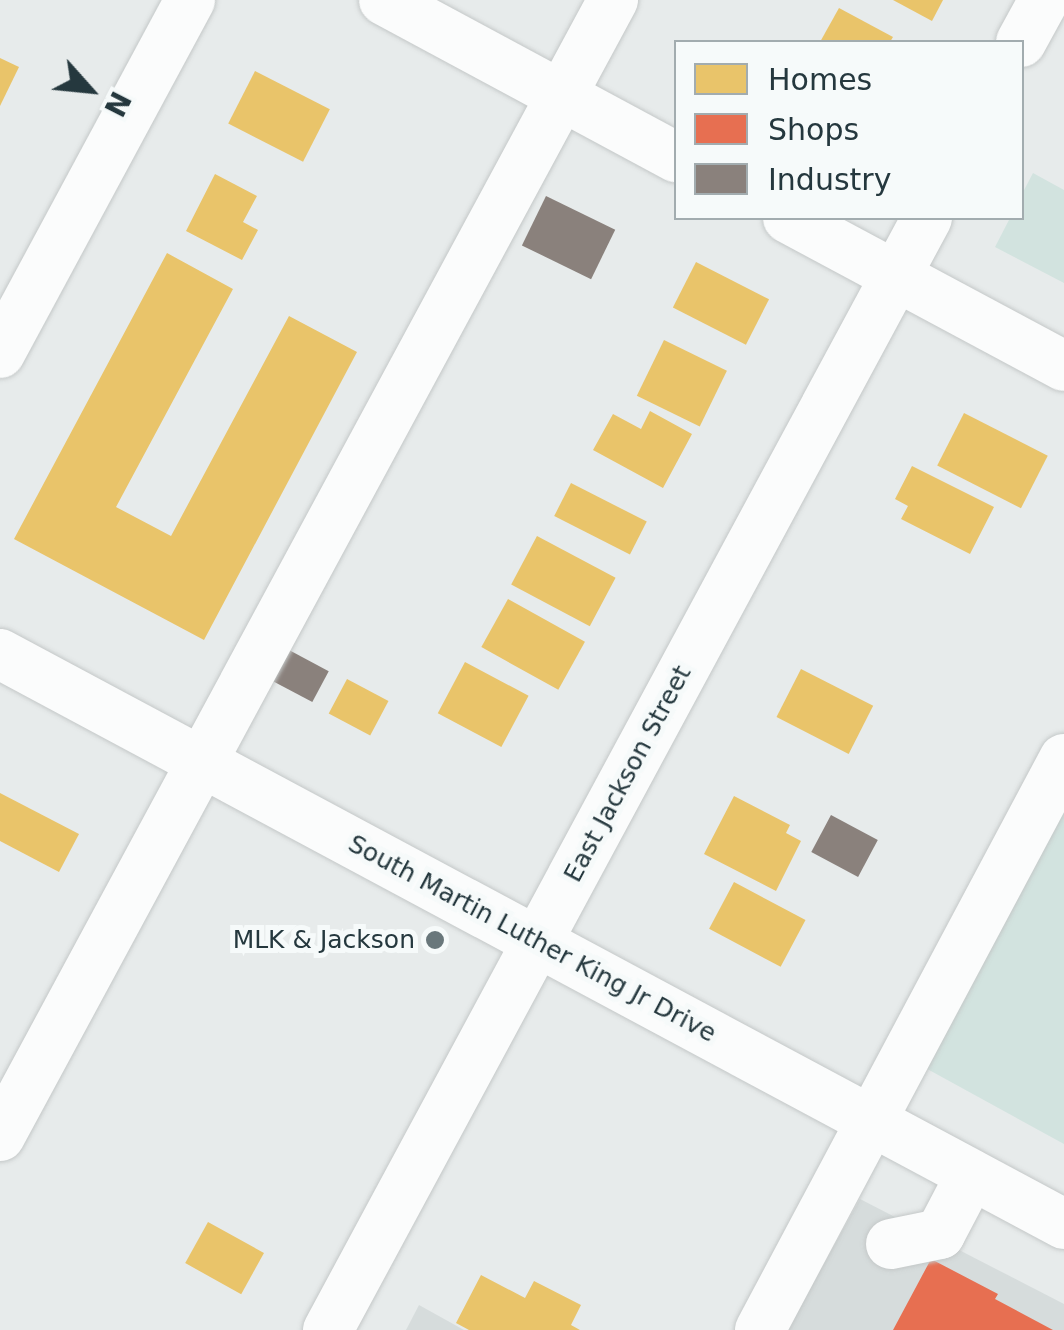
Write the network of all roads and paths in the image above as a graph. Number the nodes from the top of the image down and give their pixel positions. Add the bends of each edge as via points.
1 (190, 0) edge
2 (384, 0) edge
3 (613, 0) edge
4 (1044, 0) edge
5 (1023, 40) edge
6 (562, 95) junction
7 (674, 156) edge
8 (792, 220) edge
9 (926, 220) edge
10 (896, 275) junction
11 (0, 353) edge
12 (1064, 366) edge
13 (0, 654) edge
14 (1064, 759) edge
15 (204, 763) junction
16 (538, 940) junction
17 (871, 1123) junction
18 (0, 1136) edge
19 (971, 1175) junction
20 (1064, 1224) edge
21 (892, 1244) dead end
22 (328, 1330) edge
23 (760, 1330) edge

1 - 11 street
2 - 6 street
3 - 6 street
4 - 5 street
6 - 7 street
6 - 15 street
8 - 10 street
9 - 10 street, East Jackson Street
10 - 12 street
10 - 16 street, East Jackson Street
13 - 15 street, South Martin Luther King Jr Drive
14 - 17 street
15 - 16 street, South Martin Luther King Jr Drive
15 - 18 street
16 - 17 street, South Martin Luther King Jr Drive
16 - 22 street, East Jackson Street
17 - 19 street, South Martin Luther King Jr Drive
17 - 23 street
19 - 20 street, South Martin Luther King Jr Drive
19 - 21 street via 940,1234

